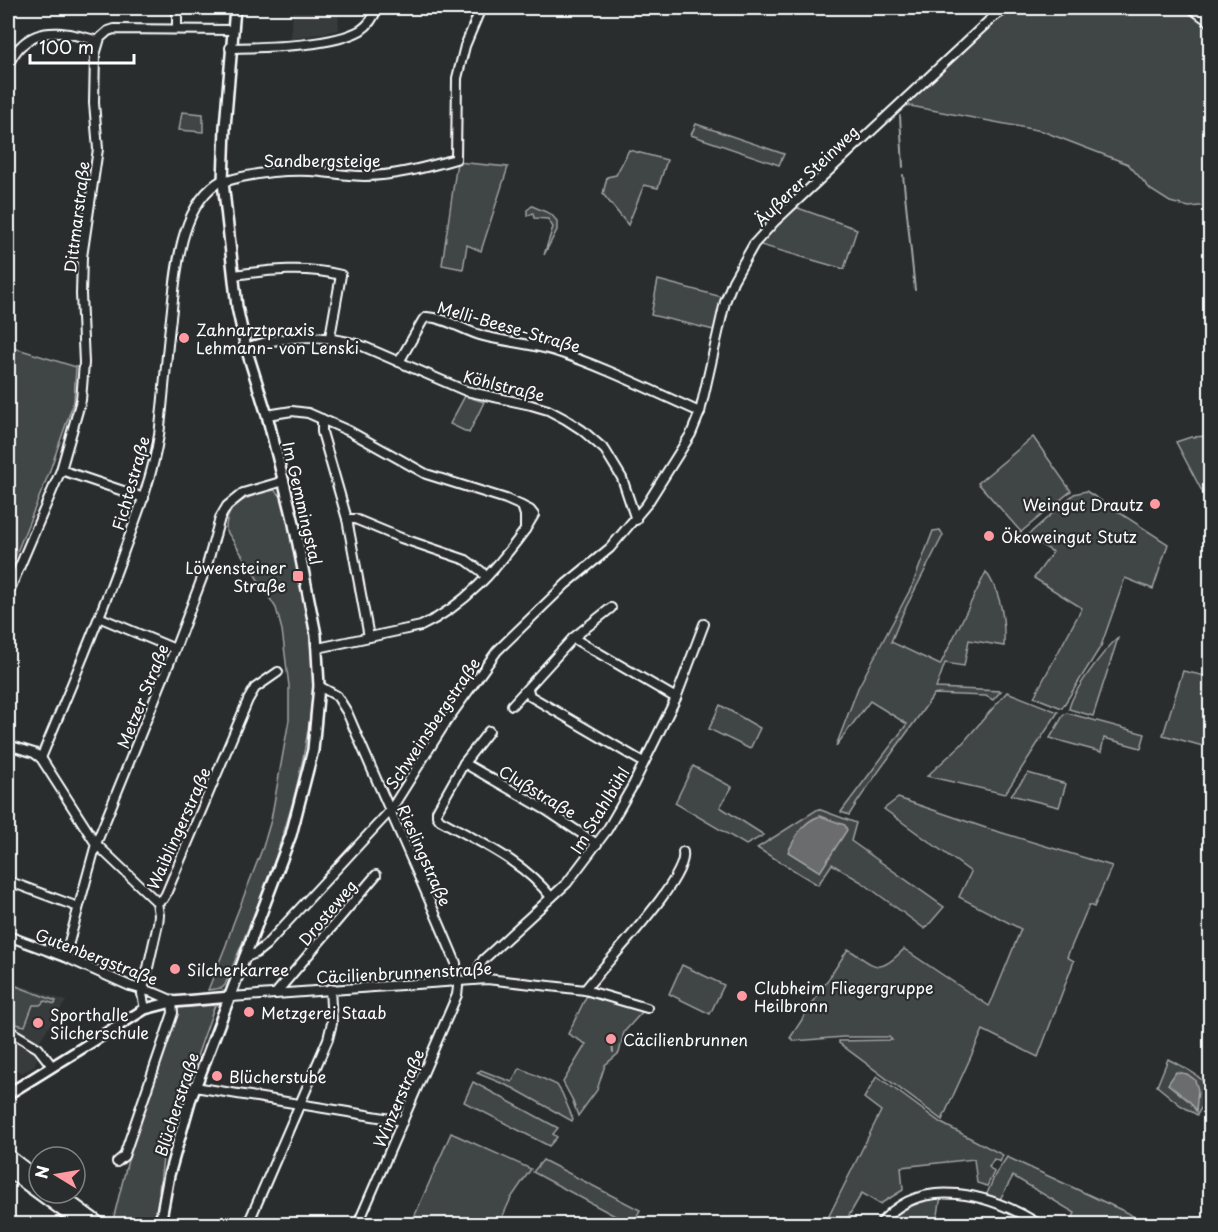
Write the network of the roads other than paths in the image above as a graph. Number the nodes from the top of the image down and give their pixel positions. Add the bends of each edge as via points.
1 (177, 8) edge
2 (235, 8) edge
3 (377, 8) edge
4 (481, 8) edge
5 (1007, 8) edge
6 (1191, 8) edge
7 (1210, 22) edge
8 (177, 29) junction
9 (232, 30) junction
10 (98, 41) junction
11 (230, 48) junction
12 (8, 64) edge
13 (224, 180) junction
14 (234, 275) junction
15 (330, 337) junction
16 (246, 348) junction
17 (399, 362) junction
18 (700, 412) junction
19 (267, 415) junction
20 (322, 419) junction
21 (61, 470) junction
22 (284, 482) junction
23 (144, 498) junction
24 (347, 519) junction
25 (636, 520) junction
26 (486, 577) junction
27 (8, 594) edge
28 (611, 608) dead end
29 (100, 618) junction
30 (704, 624) dead end
31 (369, 637) junction
32 (573, 638) junction
33 (318, 648) junction
34 (175, 649) junction
35 (278, 672) dead end
36 (319, 686) junction
37 (528, 689) junction
38 (675, 698) junction
39 (512, 705) dead end
40 (489, 731) dead end
41 (8, 745) edge
42 (41, 758) junction
43 (643, 762) junction
44 (464, 763) junction
45 (390, 811) junction
46 (96, 844) junction
47 (597, 844) junction
48 (683, 852) dead end
49 (376, 875) dead end
50 (8, 881) edge
51 (551, 897) junction
52 (157, 902) junction
53 (78, 907) junction
54 (8, 936) edge
55 (64, 957) junction
56 (244, 958) junction
57 (473, 979) junction
58 (458, 981) junction
59 (330, 988) junction
60 (143, 989) junction
61 (585, 990) junction
62 (276, 993) junction
63 (231, 997) junction
64 (174, 1002) junction
65 (647, 1008) dead end
66 (145, 1009) junction
67 (8, 1030) edge
68 (52, 1066) junction
69 (195, 1087) junction
70 (8, 1095) edge
71 (301, 1104) junction
72 (403, 1121) junction
73 (8, 1156) edge
74 (117, 1162) dead end
75 (8, 1170) edge
76 (27, 1171) edge
77 (73, 1205) edge
78 (82, 1224) edge
79 (99, 1224) edge
80 (160, 1224) edge
81 (248, 1224) edge
82 (358, 1224) edge
83 (880, 1224) edge
84 (1039, 1224) edge

1 - 8 street
2 - 9 street, Im Gemmingstal
3 - 11 street via 370,23 341,37 274,47
4 - 13 street, Sandbergsteige via 457,78 456,159 380,176 278,171
5 - 18 street, Äußerer Steinweg via 897,106 754,244 725,302
6 - 7 street
8 - 9 street
8 - 10 street via 114,29
9 - 11 street, Im Gemmingstal
10 - 12 street via 51,32 27,41
10 - 21 street, Dittmarstraße via 94,72 98,148 82,257 81,400
11 - 13 street, Im Gemmingstal
13 - 14 street, Im Gemmingstal
13 - 23 street, Fichtestraße via 211,188 197,207 179,251 159,435
14 - 15 street via 288,269 341,275
14 - 16 street, Im Gemmingstal
15 - 16 street, Köhlstraße via 285,338
15 - 17 street, Köhlstraße
16 - 19 street, Im Gemmingstal
17 - 18 street, Melli-Beese-Straße via 423,320 438,317 484,336 524,342 603,368
17 - 25 street, Köhlstraße via 466,392 548,410 582,430 605,450 622,478
18 - 25 street, Schweinsbergstraße via 691,434
19 - 20 street via 292,411
19 - 22 street, Im Gemmingstal
20 - 24 street via 326,448
20 - 26 street via 426,474 530,510 534,515 525,530
21 - 23 street
21 - 27 street, Dittmarstraße
22 - 33 street, Im Gemmingstal
22 - 34 street, Metzer Straße via 243,493 227,506
23 - 29 street, Fichtestraße
24 - 26 street via 466,560
24 - 31 street
25 - 45 street, Schweinsbergstraße via 497,651 451,714
26 - 31 street via 433,621
28 - 32 street
29 - 34 street
29 - 42 street, Fichtestraße
30 - 38 street, Im Stahlbühl
31 - 33 street
32 - 37 street
32 - 38 street
33 - 36 street, Im Gemmingstal
34 - 46 street, Metzer Straße
35 - 52 street, Waiblingerstraße via 255,688 248,700 166,894
36 - 45 street, Rieslingstraße via 342,703
36 - 56 street, Im Gemmingstal via 312,750 299,806
37 - 39 street
37 - 43 street via 530,696
38 - 43 street, Im Stahlbühl
40 - 44 street
41 - 42 street
42 - 46 street
43 - 47 street, Im Stahlbühl
44 - 47 street, Clußstraße
44 - 51 street via 437,816 511,861 540,883
45 - 56 street, Schweinsbergstraße via 266,945
45 - 58 street, Rieslingstraße via 444,932 456,963
46 - 52 street
46 - 53 street, Metzer Straße
47 - 51 street, Im Stahlbühl via 576,873
48 - 61 street via 682,866 644,921
49 - 62 street, Drosteweg
50 - 53 street
51 - 57 street, Im Stahlbühl via 483,960
52 - 60 street, Waiblingerstraße via 159,915
53 - 55 street, Metzer Straße
54 - 55 street, Gutenbergstraße
55 - 60 street, Gutenbergstraße
56 - 63 street, Im Gemmingstal
57 - 58 street, Cäcilienbrunnenstraße
57 - 61 street, Cäcilienbrunnenstraße
58 - 59 street, Cäcilienbrunnenstraße
58 - 72 street, Winzerstraße via 458,991
59 - 62 street, Cäcilienbrunnenstraße
59 - 71 street via 330,1034
60 - 64 street, Gutenbergstraße
60 - 66 street, Waiblingerstraße
61 - 65 street, Cäcilienbrunnenstraße
62 - 63 street, Cäcilienbrunnenstraße
63 - 64 street
63 - 69 street, Blücherstraße
64 - 66 street
64 - 74 street via 124,1156
66 - 68 street
67 - 68 street via 38,1048
68 - 70 street
69 - 71 street
69 - 80 street, Blücherstraße via 169,1175
71 - 72 street
71 - 81 street
72 - 82 street, Winzerstraße
73 - 76 main road
75 - 78 main road
77 - 79 main road
83 - 84 street via 893,1211 915,1199 954,1193 981,1198

